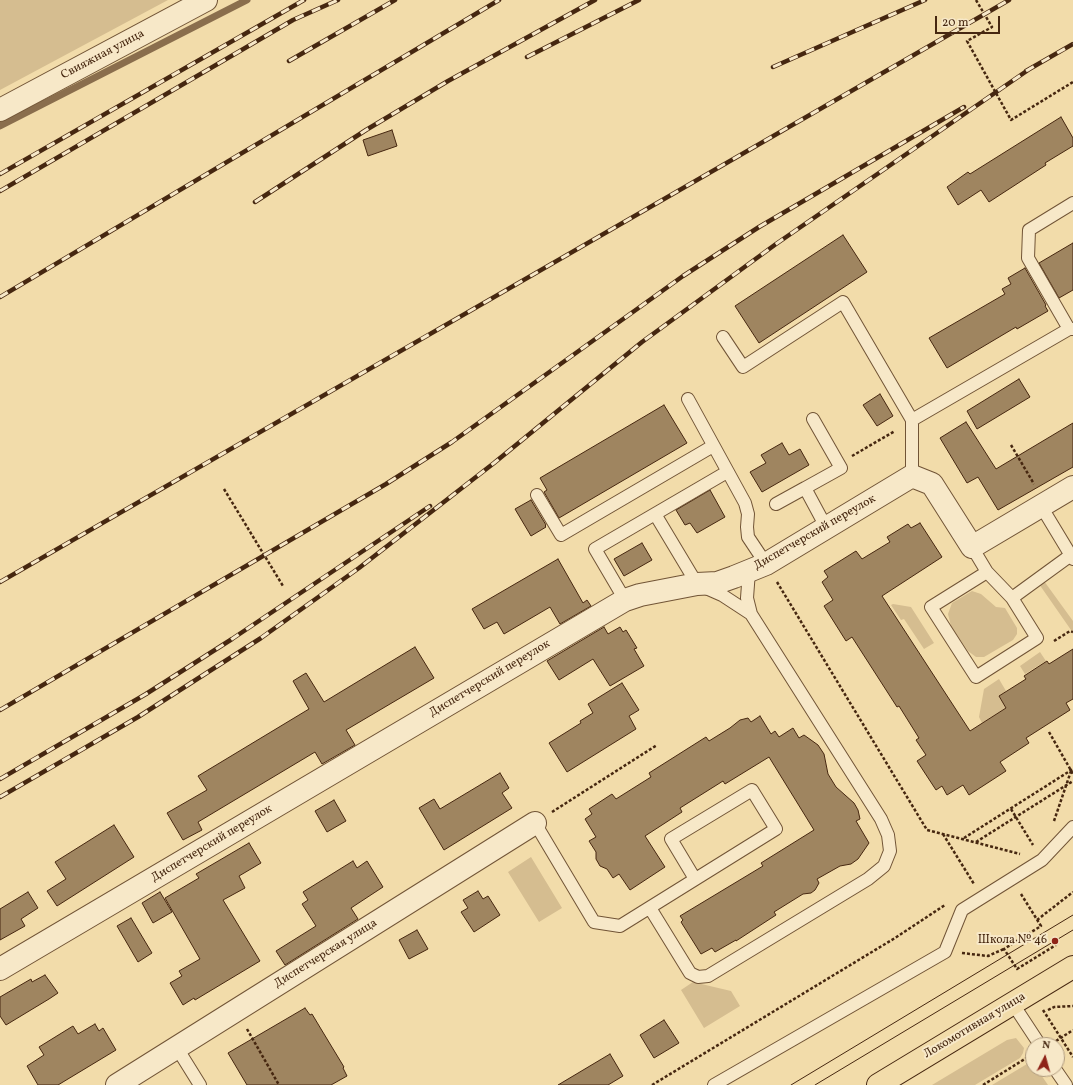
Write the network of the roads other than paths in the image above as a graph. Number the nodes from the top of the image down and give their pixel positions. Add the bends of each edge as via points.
1 (206, 0) edge
2 (0, 110) edge
3 (1073, 203) edge
4 (1071, 329) edge
5 (723, 337) dead end
6 (688, 399) dead end
7 (813, 419) dead end
8 (912, 420) junction
9 (713, 446) junction
10 (727, 472) junction
11 (912, 476) junction
12 (1073, 487) edge
13 (805, 488) junction
14 (538, 495) dead end
15 (776, 504) dead end
16 (1043, 505) junction
17 (655, 514) junction
18 (826, 527) junction
19 (972, 547) junction
20 (1072, 557) edge
21 (757, 567) junction
22 (987, 572) junction
23 (697, 584) junction
24 (1012, 598) junction
25 (624, 600) junction
26 (751, 614) junction
27 (535, 824) joint
28 (1073, 827) edge
29 (695, 879) junction
30 (650, 908) junction
31 (1073, 967) edge
32 (0, 969) edge
33 (1013, 1004) junction
34 (1035, 1037) edge
35 (177, 1048) junction
36 (117, 1085) edge
37 (200, 1085) edge
38 (714, 1085) edge
39 (878, 1085) edge

1 - 2 street, Свияжная улица
3 - 4 lane via 1029,230 1028,258
4 - 8 lane
5 - 8 lane via 743,367 843,302
6 - 9 lane
7 - 13 lane via 841,468
8 - 11 lane
9 - 10 lane
9 - 14 lane via 561,535
10 - 17 lane
10 - 21 lane via 745,503 748,514 748,537
11 - 18 street, Диспетчерский переулок
11 - 19 street via 932,484
12 - 16 street
13 - 15 lane
13 - 18 lane
16 - 19 street
16 - 20 lane
17 - 23 lane
17 - 25 lane via 595,549
18 - 21 street, Диспетчерский переулок
19 - 22 lane
20 - 24 lane
21 - 23 street, Диспетчерский переулок via 717,583
21 - 26 lane via 747,598
22 - 24 lane
22 - 24 lane via 931,607 976,677 1037,638
23 - 25 street, Диспетчерский переулок
23 - 26 lane via 722,595
25 - 32 street, Диспетчерский переулок
26 - 30 lane via 881,818 888,835 890,851 884,866 868,879 708,976 698,977 690,973
27 - 30 lane via 594,922 620,926
27 - 35 street, Диспетчерская улица
28 - 38 lane via 1042,860 962,910 946,952
29 - 29 lane via 671,839 752,790 776,830
29 - 30 lane
31 - 33 main road, Локомотивная улица
33 - 34 lane
33 - 39 main road, Локомотивная улица
35 - 36 street, Диспетчерская улица
35 - 37 lane

